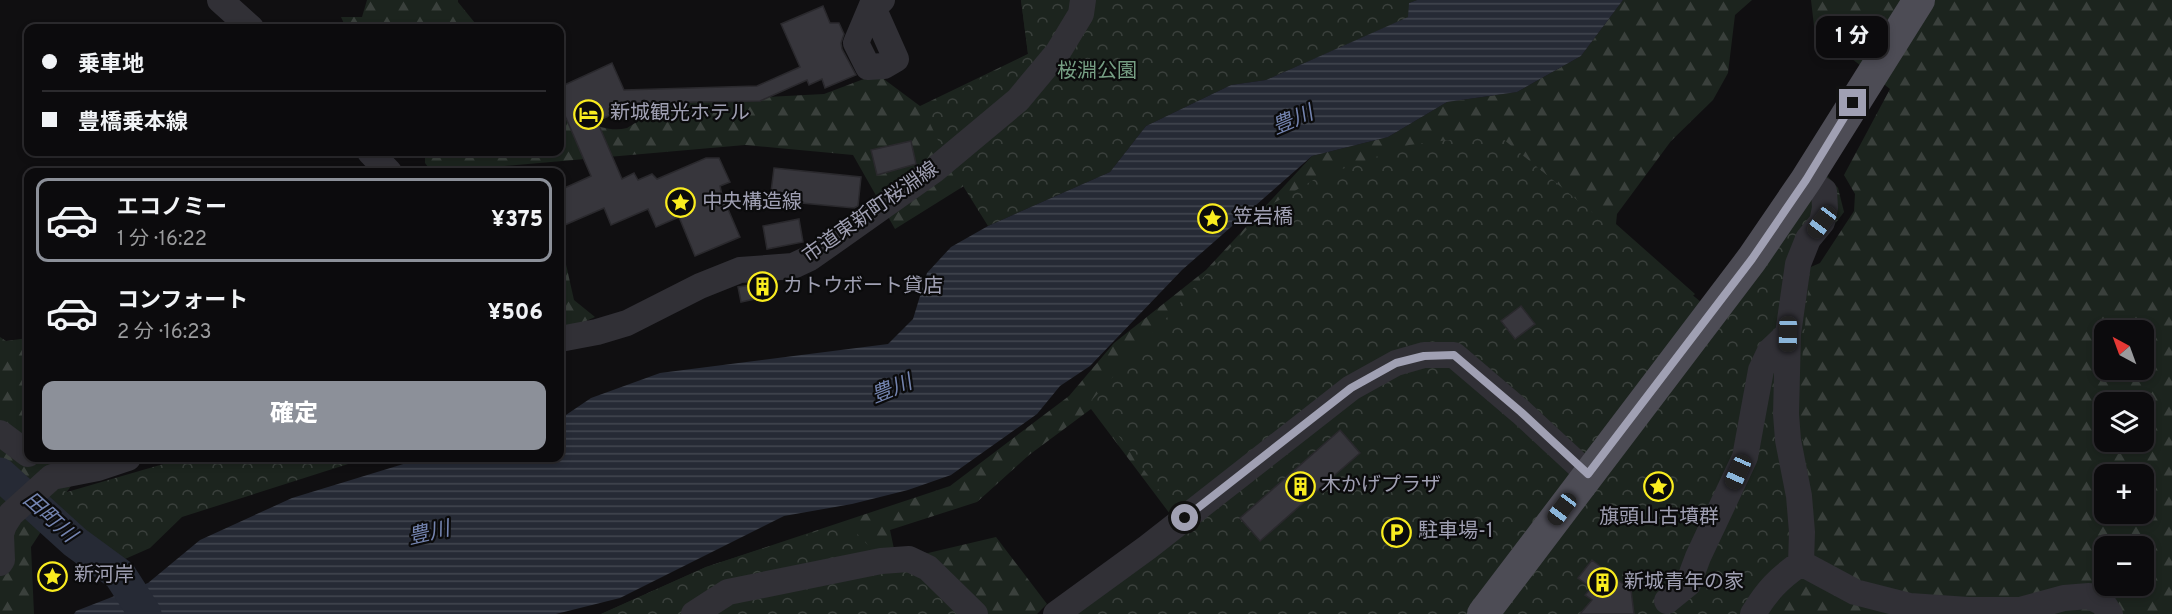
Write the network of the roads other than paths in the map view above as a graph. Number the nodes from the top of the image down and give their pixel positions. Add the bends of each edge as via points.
1 (220, 0) edge
2 (1083, 0) edge
3 (1919, 0) edge
4 (247, 24) edge
5 (374, 156) edge
6 (385, 168) edge
7 (1806, 180) junction
8 (1788, 334) junction
9 (564, 338) edge
10 (0, 433) edge
11 (24, 451) edge
12 (39, 462) edge
13 (116, 462) edge
14 (1588, 474) junction
15 (36, 492) junction
16 (0, 563) edge
17 (1801, 563) junction
18 (1667, 601) dead end
19 (694, 614) edge
20 (975, 614) edge
21 (1056, 614) edge
22 (1483, 614) edge
23 (1753, 614) edge
24 (2110, 614) edge

1 - 4 street
2 - 9 street, 市道東新町桜淵線 via 1081,14 1058,52 1017,100 933,171 810,258 782,268 740,270 627,323
3 - 7 main road
5 - 6 street
7 - 8 street via 1824,191 1825,208 1822,222 1808,239 1798,264
7 - 14 main road via 1707,320
8 - 17 street via 1786,414 1799,496
8 - 18 street via 1770,351 1761,370 1744,457 1688,584
10 - 11 street
12 - 15 street via 47,468
13 - 15 street
14 - 21 street via 1454,355 1424,356 1396,363 1351,388
14 - 22 main road
15 - 16 street via 11,514 1,534
17 - 23 street via 1768,590
17 - 24 street via 1855,592 1910,606 2020,610 2064,597 2090,596 2103,603
19 - 20 street via 728,592 881,561 909,559 928,568

